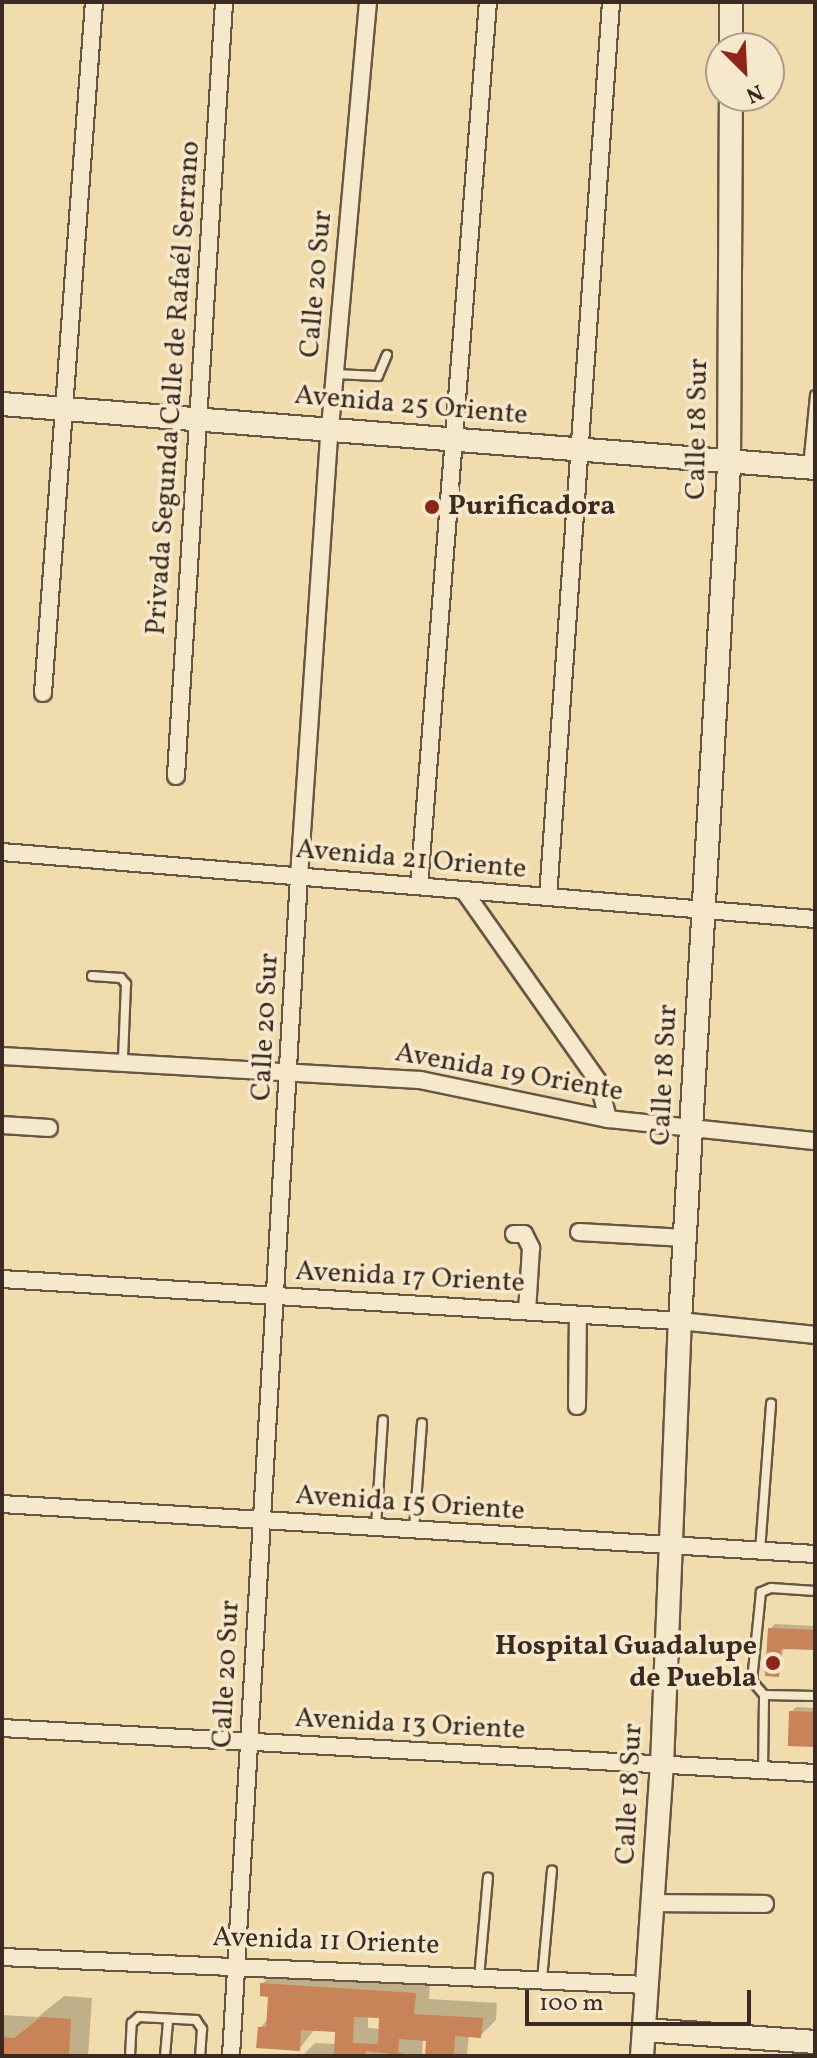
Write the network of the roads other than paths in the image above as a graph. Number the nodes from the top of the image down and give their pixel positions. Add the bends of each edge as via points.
1 (94, 2) edge
2 (224, 2) edge
3 (368, 2) edge
4 (488, 2) edge
5 (611, 2) edge
6 (731, 2) edge
7 (731, 32) edge
8 (731, 112) edge
9 (387, 355) dead end
10 (335, 374) junction
11 (815, 395) edge
12 (2, 404) edge
13 (64, 409) junction
14 (198, 419) junction
15 (330, 430) junction
16 (454, 440) junction
17 (812, 442) edge
18 (579, 450) junction
19 (730, 462) junction
20 (812, 468) edge
21 (43, 693) dead end
22 (176, 776) dead end
23 (2, 852) edge
24 (299, 877) junction
25 (419, 886) junction
26 (464, 891) junction
27 (548, 897) junction
28 (704, 910) junction
29 (815, 919) edge
30 (92, 976) dead end
31 (2, 1056) edge
32 (123, 1060) junction
33 (291, 1069) junction
34 (608, 1119) junction
35 (2, 1125) edge
36 (49, 1128) dead end
37 (692, 1130) junction
38 (815, 1141) edge
39 (579, 1232) dead end
40 (514, 1234) dead end
41 (685, 1238) junction
42 (2, 1279) edge
43 (275, 1296) junction
44 (527, 1311) junction
45 (578, 1315) junction
46 (680, 1321) junction
47 (815, 1335) edge
48 (771, 1403) dead end
49 (577, 1406) dead end
50 (383, 1420) dead end
51 (422, 1423) dead end
52 (2, 1504) edge
53 (262, 1520) junction
54 (376, 1528) junction
55 (414, 1530) junction
56 (671, 1546) junction
57 (760, 1551) junction
58 (815, 1554) edge
59 (815, 1591) edge
60 (764, 1695) junction
61 (815, 1696) edge
62 (2, 1728) edge
63 (249, 1741) junction
64 (662, 1765) junction
65 (763, 1770) junction
66 (815, 1773) edge
67 (552, 1870) dead end
68 (488, 1877) dead end
69 (653, 1903) junction
70 (765, 1904) dead end
71 (2, 1957) edge
72 (236, 1969) junction
73 (479, 1978) junction
74 (542, 1981) junction
75 (647, 1985) junction
76 (168, 2019) junction
77 (644, 2030) junction
78 (815, 2042) edge
79 (130, 2056) edge
80 (165, 2056) edge
81 (200, 2056) edge
82 (231, 2056) edge
83 (642, 2056) edge

1 - 13 street
2 - 14 street, Privada Segunda Calle de Rafaél Serrano
3 - 10 street, Calle 20 Sur
4 - 16 street
5 - 18 street
6 - 7 street
8 - 19 street, Calle 18 Sur
9 - 10 lane via 378,376
10 - 15 street, Calle 20 Sur
11 - 17 lane
12 - 13 street, Avenida 25 Oriente
13 - 14 street, Avenida 25 Oriente
13 - 21 street
14 - 15 street, Avenida 25 Oriente
14 - 22 street, Privada Segunda Calle de Rafaél Serrano
15 - 16 street, Avenida 25 Oriente
15 - 24 street, Calle 20 Sur
16 - 18 street, Avenida 25 Oriente
16 - 25 street
17 - 20 lane
18 - 19 street, Avenida 25 Oriente
18 - 27 street
19 - 20 street, Avenida 25 Oriente
19 - 28 street, Calle 18 Sur
23 - 24 street, Avenida 21 Oriente
24 - 25 street, Avenida 21 Oriente
24 - 33 street, Calle 20 Sur
25 - 26 street, Avenida 21 Oriente
26 - 27 street, Avenida 21 Oriente
26 - 34 street, Calle 18 Sur via 598,1081
27 - 28 street, Avenida 21 Oriente
28 - 29 street, Avenida 21 Oriente
28 - 37 street, Calle 18 Sur
30 - 32 lane via 121,978 126,984
31 - 32 street, Avenida 19 Oriente
32 - 33 street, Avenida 19 Oriente
33 - 34 street, Avenida 19 Oriente via 442,1083
33 - 43 street, Calle 20 Sur
34 - 37 street, Avenida 19 Oriente
35 - 36 street
37 - 38 street, Avenida 19 Oriente
37 - 41 street, Calle 18 Sur
39 - 41 street
40 - 44 street via 524,1234 531,1248
41 - 46 street, Calle 18 Sur
42 - 43 street, Avenida 17 Oriente
43 - 44 street, Avenida 17 Oriente
43 - 53 street, Calle 20 Sur
44 - 45 street, Avenida 17 Oriente
45 - 46 street, Avenida 17 Oriente
45 - 49 street
46 - 47 street, Avenida 17 Oriente
46 - 56 street, Calle 18 Sur
48 - 57 lane
50 - 54 lane
51 - 55 lane
52 - 53 street, Avenida 15 Oriente
53 - 54 street, Avenida 15 Oriente
53 - 63 street, Calle 20 Sur
54 - 55 street, Avenida 15 Oriente
55 - 56 street, Avenida 15 Oriente
56 - 57 street, Avenida 15 Oriente
56 - 64 street, Calle 18 Sur
57 - 58 street, Avenida 15 Oriente
59 - 60 lane via 761,1592 752,1681
60 - 61 lane
60 - 65 lane
62 - 63 street, Avenida 13 Oriente
63 - 64 street, Avenida 13 Oriente
63 - 72 street, Calle 20 Sur
64 - 65 street, Avenida 13 Oriente
64 - 69 street, Calle 18 Sur
65 - 66 street, Avenida 13 Oriente
67 - 74 lane
68 - 73 lane
69 - 70 street
69 - 75 street, Calle 18 Sur
71 - 72 street, Avenida 11 Oriente
72 - 73 street, Avenida 11 Oriente
72 - 82 street, Calle 20 Sur
73 - 74 street, Avenida 11 Oriente
74 - 75 street, Avenida 11 Oriente
75 - 77 street, Calle 18 Sur
76 - 79 lane via 139,2017 132,2023
76 - 80 lane
76 - 81 lane via 196,2020 202,2029
77 - 78 street
77 - 83 street, Calle 18 Sur

